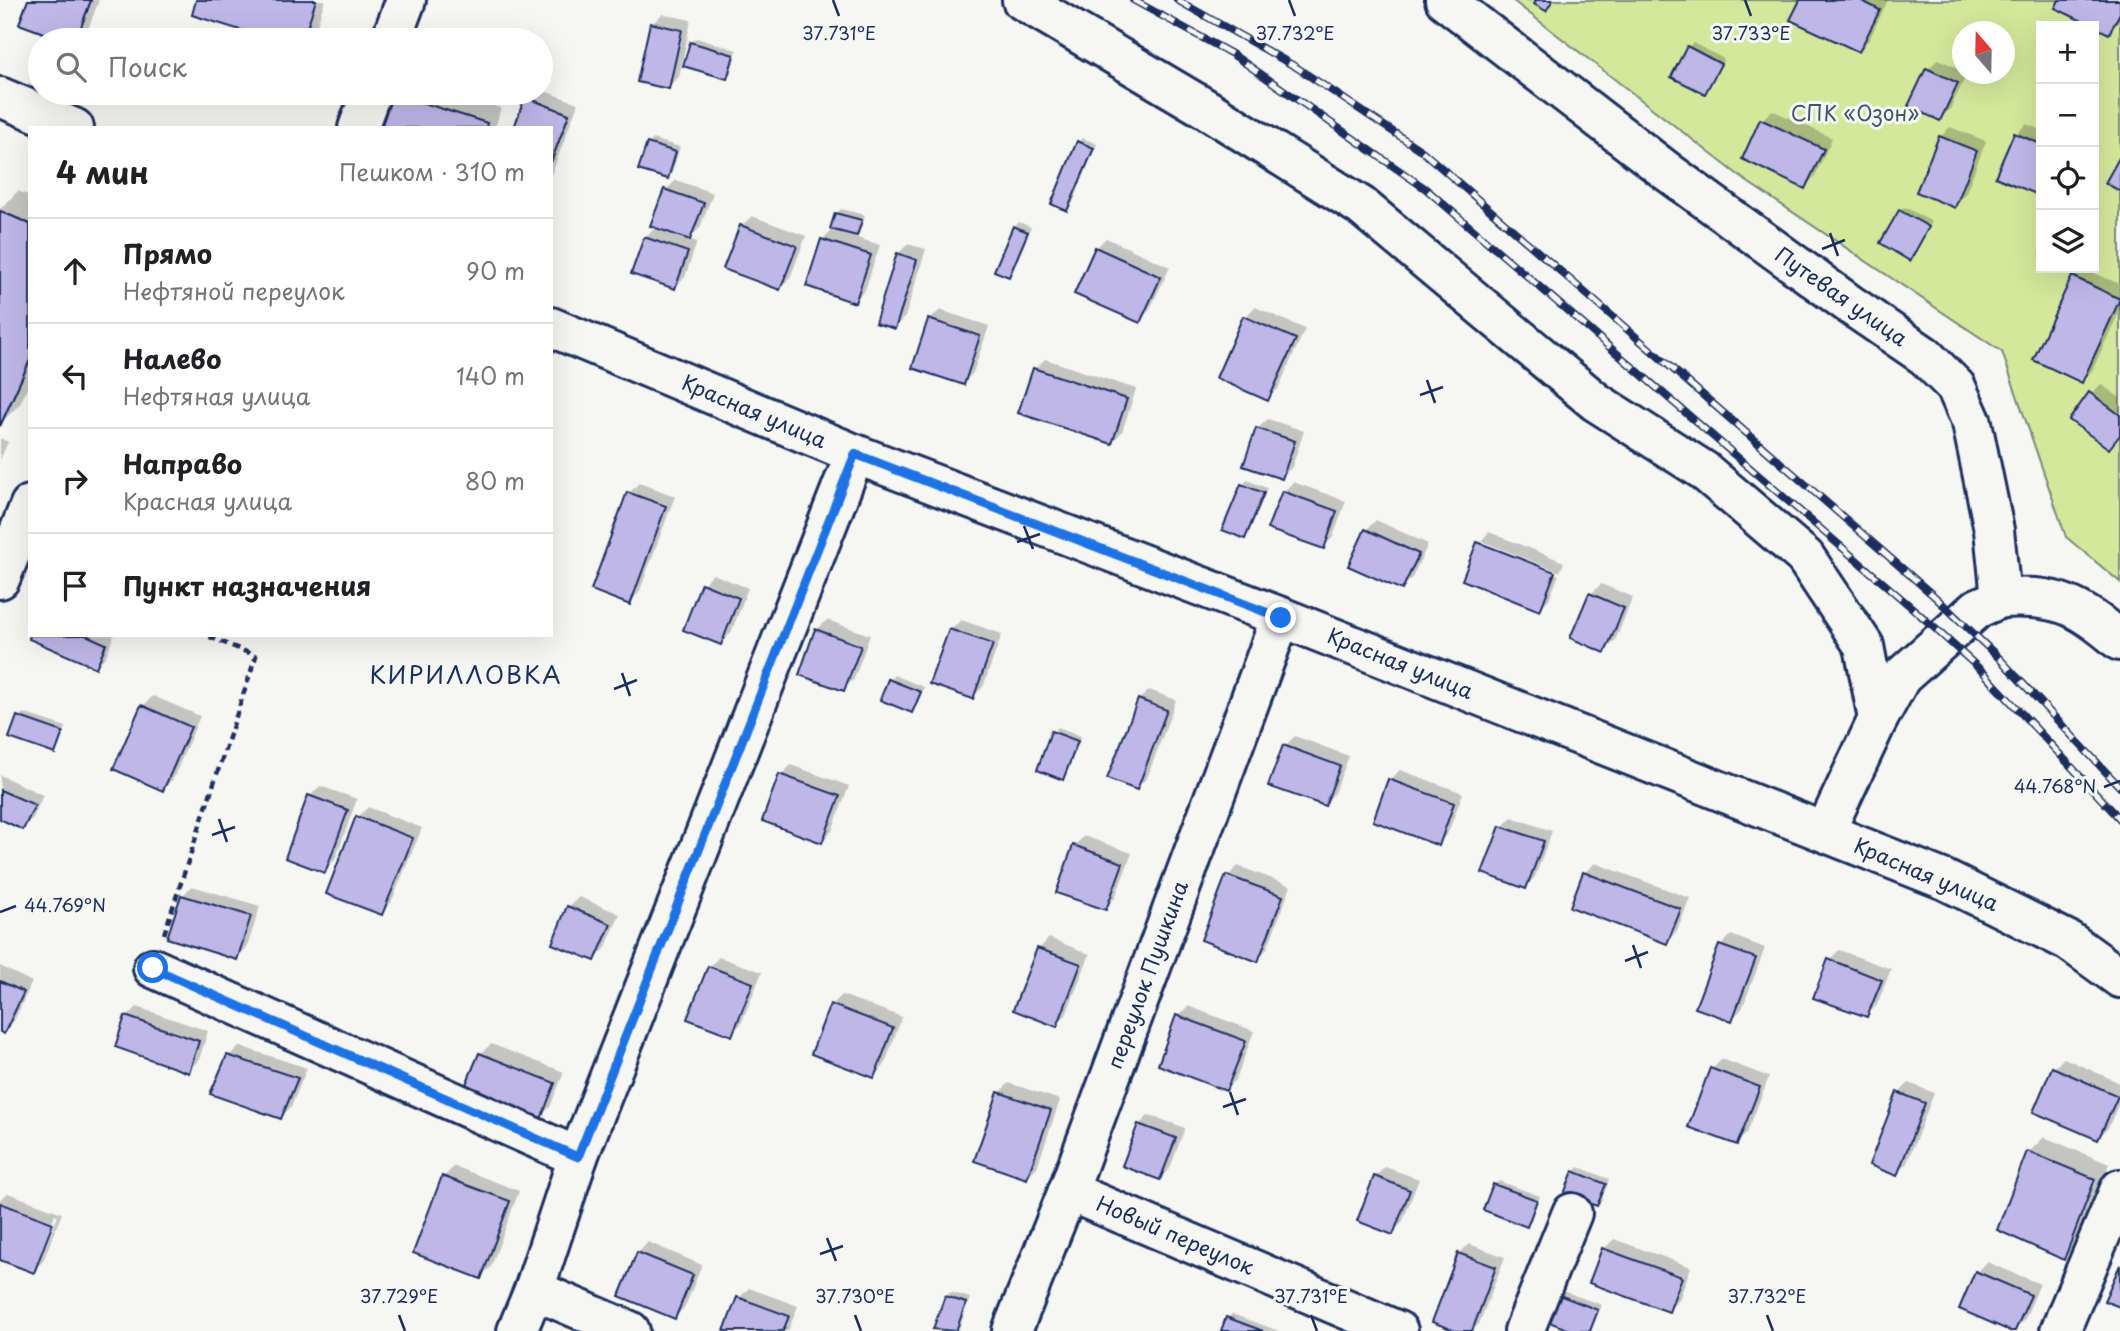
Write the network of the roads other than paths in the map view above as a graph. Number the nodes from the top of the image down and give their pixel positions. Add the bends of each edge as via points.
1 (406, 0) edge
2 (1022, 0) edge
3 (1445, 0) edge
4 (396, 28) edge
5 (0, 97) edge
6 (367, 105) edge
7 (69, 126) edge
8 (359, 126) edge
9 (553, 328) edge
10 (855, 454) junction
11 (28, 510) edge
12 (0, 579) edge
13 (2001, 598) junction
14 (1281, 618) junction
15 (2120, 641) edge
16 (1878, 719) junction
17 (1825, 832) junction
18 (153, 968) road end
19 (2120, 978) edge
20 (578, 1157) junction
21 (2120, 1189) edge
22 (1068, 1191) junction
23 (1572, 1213) dead end
24 (534, 1290) junction
25 (517, 1331) edge
26 (630, 1331) edge
27 (1012, 1331) edge
28 (1398, 1331) edge
29 (1524, 1331) edge
30 (2060, 1331) edge

1 - 4 street
2 - 16 street via 1361,206 1596,402 1703,470 1805,557 1864,646
3 - 13 street, Путевая улица via 1668,172 1924,356 1956,387 1972,423 1994,530
5 - 7 street
6 - 8 street
9 - 10 street, Красная улица
10 - 14 street, Красная улица
10 - 20 street
11 - 12 street
13 - 15 street via 2060,601 2095,619
13 - 16 street via 1978,608 1901,677
14 - 17 street, Красная улица
14 - 22 street, переулок Пушкина
16 - 17 street
17 - 19 street, Красная улица via 1945,880 2070,941
18 - 20 street
20 - 24 street
21 - 30 street
22 - 27 street, переулок Пушкина
22 - 28 street, Новый переулок
23 - 29 street
24 - 25 street
24 - 26 street

